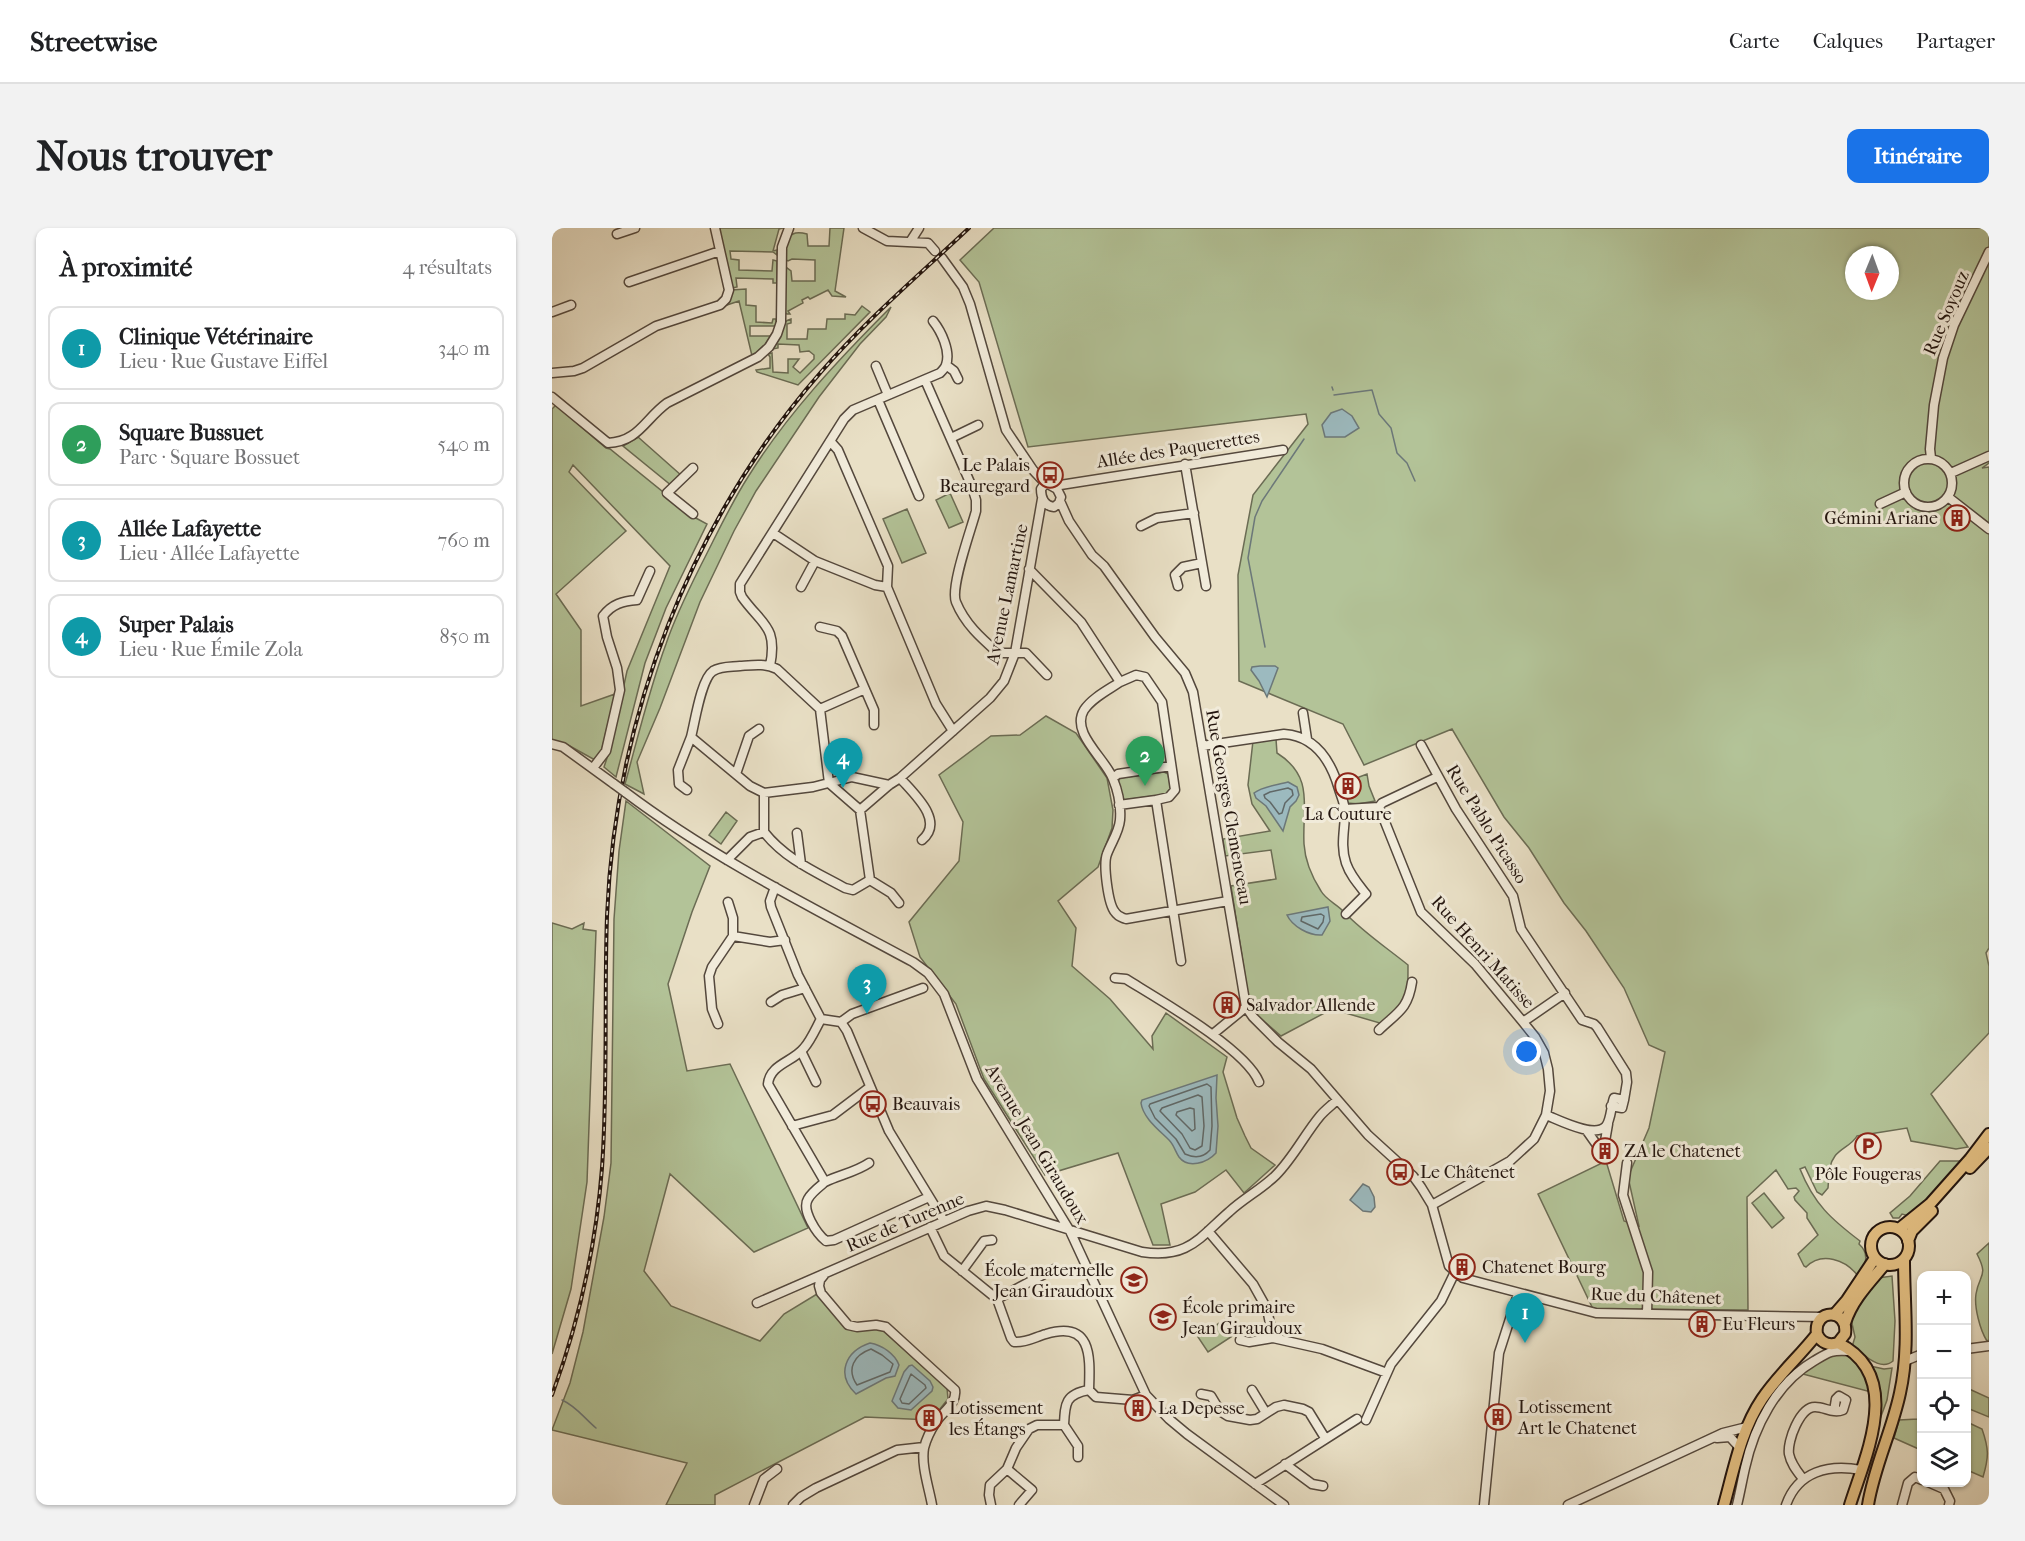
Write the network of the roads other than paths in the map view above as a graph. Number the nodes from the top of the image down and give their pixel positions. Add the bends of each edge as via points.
1 (635, 228) edge
2 (714, 228) edge
3 (789, 228) edge
4 (863, 228) edge
5 (919, 228) edge
6 (616, 234) dead end
7 (910, 242) junction
8 (720, 251) junction
9 (935, 251) dead end
10 (1989, 252) edge
11 (942, 258) dead end
12 (629, 282) dead end
13 (571, 304) dead end
14 (552, 312) edge
15 (933, 321) dead end
16 (946, 365) junction
17 (876, 366) dead end
18 (552, 372) edge
19 (958, 379) dead end
20 (926, 380) junction
21 (888, 395) junction
22 (552, 396) edge
23 (878, 400) junction
24 (978, 425) dead end
25 (951, 438) junction
26 (830, 441) junction
27 (1283, 450) dead end
28 (1989, 456) edge
29 (1931, 459) junction
30 (1185, 464) junction
31 (693, 468) dead end
32 (1951, 473) junction
33 (1077, 482) junction
34 (1047, 486) junction
35 (1906, 492) junction
36 (919, 496) dead end
37 (1948, 497) junction
38 (1042, 499) junction
39 (1056, 503) junction
40 (1880, 504) dead end
41 (1194, 513) junction
42 (693, 514) dead end
43 (1041, 514) junction
44 (1142, 526) dead end
45 (1989, 529) edge
46 (772, 533) junction
47 (815, 561) junction
48 (1202, 563) junction
49 (1029, 569) junction
50 (650, 571) dead end
51 (1178, 586) dead end
52 (1206, 586) dead end
53 (801, 587) dead end
54 (887, 587) junction
55 (820, 627) dead end
56 (1015, 653) junction
57 (770, 666) junction
58 (1047, 675) dead end
59 (1120, 682) junction
60 (865, 689) junction
61 (820, 709) junction
62 (1303, 712) dead end
63 (874, 725) dead end
64 (759, 729) dead end
65 (953, 731) junction
66 (690, 737) junction
67 (1307, 740) junction
68 (552, 744) edge
69 (1421, 745) dead end
70 (1202, 746) junction
71 (1171, 766) junction
72 (593, 768) junction
73 (736, 774) junction
74 (1437, 777) junction
75 (900, 778) junction
76 (1113, 778) junction
77 (829, 783) junction
78 (889, 784) junction
79 (687, 790) dead end
80 (764, 793) junction
81 (1156, 800) junction
82 (1119, 805) junction
83 (1377, 807) junction
84 (1345, 809) junction
85 (860, 810) junction
86 (765, 832) junction
87 (797, 833) dead end
88 (922, 840) dead end
89 (727, 860) junction
90 (801, 864) junction
91 (870, 880) junction
92 (775, 887) junction
93 (1228, 901) junction
94 (728, 902) dead end
95 (899, 903) dead end
96 (1173, 911) junction
97 (1346, 914) dead end
98 (733, 936) junction
99 (785, 940) junction
100 (1180, 961) dead end
101 (1115, 978) dead end
102 (1412, 982) dead end
103 (805, 988) junction
104 (923, 988) dead end
105 (1564, 993) junction
106 (771, 1002) dead end
107 (1246, 1007) junction
108 (821, 1019) junction
109 (842, 1022) junction
110 (1523, 1022) junction
111 (718, 1024) dead end
112 (1379, 1030) dead end
113 (1213, 1034) junction
114 (801, 1052) junction
115 (816, 1082) dead end
116 (1259, 1082) dead end
117 (870, 1087) junction
118 (1337, 1100) junction
119 (1546, 1115) junction
120 (1608, 1124) junction
121 (792, 1126) junction
122 (1587, 1131) junction
123 (1989, 1134) edge
124 (1989, 1148) edge
125 (869, 1163) dead end
126 (1627, 1163) dead end
127 (825, 1182) junction
128 (929, 1197) junction
129 (1432, 1205) junction
130 (944, 1221) junction
131 (930, 1227) junction
132 (1899, 1229) junction
133 (1070, 1231) junction
134 (1208, 1231) junction
135 (992, 1240) dead end
136 (1908, 1240) junction
137 (1875, 1258) junction
138 (1904, 1259) junction
139 (1885, 1264) junction
140 (1054, 1269) dead end
141 (962, 1271) junction
142 (1455, 1272) junction
143 (825, 1275) junction
144 (1518, 1294) junction
145 (997, 1299) junction
146 (757, 1304) dead end
147 (1647, 1314) junction
148 (1798, 1316) junction
149 (1829, 1316) junction
150 (1845, 1323) junction
151 (1816, 1330) junction
152 (1273, 1338) junction
153 (1240, 1340) dead end
154 (1838, 1343) junction
155 (1826, 1344) junction
156 (1907, 1346) junction
157 (1989, 1346) edge
158 (1850, 1347) junction
159 (1971, 1348) edge
160 (1917, 1351) edge
161 (1800, 1354) junction
162 (1917, 1355) edge
163 (1905, 1361) junction
164 (1387, 1373) junction
165 (1089, 1390) junction
166 (1252, 1390) dead end
167 (1146, 1395) junction
168 (1201, 1395) dead end
169 (1834, 1411) dead end
170 (1266, 1413) junction
171 (1064, 1425) junction
172 (1747, 1427) junction
173 (1325, 1438) junction
174 (1708, 1440) junction
175 (924, 1447) junction
176 (1740, 1448) junction
177 (1078, 1457) dead end
178 (1285, 1464) junction
179 (777, 1468) dead end
180 (1007, 1469) junction
181 (1861, 1470) junction
182 (1803, 1479) junction
183 (1917, 1479) edge
184 (1255, 1484) junction
185 (1323, 1486) dead end
186 (1939, 1487) edge
187 (754, 1505) edge
188 (793, 1505) edge
189 (932, 1505) edge
190 (991, 1505) edge
191 (1019, 1505) edge
192 (1284, 1505) edge
193 (1484, 1505) edge
194 (1568, 1505) edge
195 (1724, 1505) edge
196 (1737, 1505) edge
197 (1786, 1505) edge
198 (1850, 1505) edge
199 (1868, 1505) edge
200 (1902, 1505) edge
201 (1949, 1505) edge

1 - 6 street
2 - 8 street
3 - 22 street via 782,248 781,322 769,347 758,357 667,403 637,433 620,442 608,443
4 - 7 street via 886,241
5 - 7 street
7 - 9 street via 928,243
8 - 12 street
8 - 18 street via 729,290 720,304 656,326 583,368
10 - 29 street, Rue Soyouz via 1954,325 1943,358 1934,405
11 - 34 street, Rue Georges Clemenceau via 970,304 1006,430
13 - 14 street
15 - 16 street via 941,331
16 - 19 street
16 - 20 street
17 - 21 street
20 - 21 street
20 - 25 street
21 - 23 street
23 - 26 street via 853,410
23 - 36 street
24 - 25 street
25 - 56 street via 976,500 955,601 972,629 998,653
26 - 46 street
26 - 54 street via 838,450 888,566
27 - 30 street, Allée des Paquerettes
28 - 32 street
29 - 32 street via 1943,463
29 - 35 street via 1919,460 1909,468 1904,480
30 - 33 street, Allée des Paquerettes
30 - 41 street
31 - 42 street via 667,493
32 - 37 street via 1953,485
33 - 34 street, Allée des Paquerettes
33 - 39 street, Allée des Paquerettes
34 - 38 street
34 - 39 street, Rue Georges Clemenceau
35 - 37 street via 1914,502 1926,507 1938,505
35 - 40 street
37 - 45 street
38 - 39 street, Rue Georges Clemenceau
38 - 43 street, Avenue Lamartine
39 - 43 street, Avenue Lamartine
39 - 70 street, Rue Georges Clemenceau via 1185,674 1193,692
41 - 44 street via 1156,518
41 - 48 street
43 - 49 street, Avenue Lamartine
46 - 47 street
46 - 57 street via 740,584 745,602 771,634
47 - 53 street
47 - 54 street
48 - 51 street via 1183,567 1175,575
48 - 52 street
49 - 56 street, Avenue Lamartine
49 - 59 street via 1081,622
50 - 72 street via 637,600 616,604 603,616 620,690 606,751
54 - 65 street via 936,704
55 - 60 street via 842,636
56 - 58 street via 1026,654
56 - 65 street, Avenue Lamartine via 1004,681
57 - 61 street
57 - 66 street via 722,667 706,676
59 - 71 street via 1136,675 1145,677 1158,694
59 - 76 street via 1090,703 1080,723
60 - 61 street
60 - 63 street via 874,710
61 - 77 street
62 - 67 street
64 - 73 street via 749,736
65 - 75 street, Avenue Lamartine
66 - 73 street
66 - 79 street via 678,770 679,784
67 - 70 street via 1284,734
67 - 84 street via 1331,765
68 - 72 street, Avenue Jean Giraudoux
69 - 74 street, Rue Pablo Picasso
70 - 93 street, Rue Georges Clemenceau
71 - 76 street
71 - 81 street via 1175,790
72 - 89 street, Avenue Jean Giraudoux, bridge via 663,820
73 - 80 street
74 - 83 street
74 - 105 street, Rue Pablo Picasso via 1513,896 1521,929
75 - 78 street, Avenue Lamartine
75 - 88 street via 928,812 931,825
76 - 82 street
77 - 78 street via 852,777
77 - 80 street
77 - 85 street
78 - 85 street, Avenue Lamartine
80 - 86 street
81 - 82 street
81 - 96 street
82 - 96 street via 1120,821 1105,866 1113,910 1126,919
83 - 84 street
83 - 110 street, Rue Henri Matisse via 1421,912 1475,964
84 - 97 street via 1342,843 1346,862 1366,894
85 - 91 street
86 - 89 street via 750,837
86 - 90 street
87 - 90 street
89 - 92 street, Avenue Jean Giraudoux
90 - 91 street via 853,890
91 - 95 street
92 - 99 street via 771,907
92 - 133 street, Avenue Jean Giraudoux via 928,973 944,994 977,1079
93 - 96 street
93 - 107 street, Rue Georges Clemenceau
94 - 98 street
96 - 100 street
98 - 99 street via 771,942
98 - 111 street via 709,976 712,1009
99 - 103 street
101 - 113 street via 1126,979
102 - 112 street via 1406,1005
103 - 106 street
103 - 108 street
104 - 109 street via 852,1014
105 - 110 street
105 - 120 street, Rue Pablo Picasso via 1582,1020 1597,1027 1626,1073 1624,1100 1614,1098
107 - 113 street
107 - 118 street via 1278,1042 1311,1069
108 - 109 street
108 - 114 street
109 - 117 street
110 - 119 street, Rue Henri Matisse via 1544,1053 1548,1069
113 - 116 street via 1255,1072
114 - 115 street
114 - 121 street via 774,1070 768,1084
117 - 121 street via 833,1115
117 - 128 street via 889,1131
118 - 129 street via 1413,1176
118 - 134 street via 1278,1173
119 - 122 street, Rue Pablo Picasso
119 - 129 street, Rue Henri Matisse via 1534,1138 1510,1161
120 - 122 street via 1598,1131
120 - 122 street, Rue Pablo Picasso via 1604,1147 1599,1148
121 - 127 street
123 - 132 main road via 1930,1204
124 - 136 main road
125 - 127 street
126 - 147 street via 1623,1195 1648,1272
127 - 128 street via 808,1198 806,1210 826,1241
128 - 130 street
129 - 142 street via 1445,1257
130 - 131 street, Rue de Turenne
130 - 133 street, Rue de Turenne via 986,1206
131 - 141 street via 944,1256
131 - 143 street, Rue de Turenne
132 - 136 main road
132 - 137 main road via 1886,1227 1876,1233 1871,1245
133 - 134 street via 1159,1254 1183,1249 1201,1240
133 - 167 street, Avenue Jean Giraudoux
134 - 152 street via 1253,1284 1267,1310
135 - 141 street via 984,1241
136 - 138 main road
137 - 139 main road
137 - 149 main road via 1847,1300
138 - 139 main road
138 - 156 main road
139 - 150 main road via 1862,1291
140 - 145 street
141 - 145 street
142 - 144 street, Rue du Châtenet via 1463,1278
142 - 164 street via 1441,1301
143 - 146 street, Rue de Turenne
143 - 175 street via 820,1280 820,1293 848,1325 886,1327 955,1390 956,1397 936,1422
144 - 147 street, Rue du Châtenet via 1588,1312
144 - 193 street via 1499,1353
145 - 165 street via 1014,1342 1060,1331 1080,1335 1090,1357
147 - 148 street, Rue du Châtenet
148 - 149 street, Rue du Châtenet
148 - 151 street via 1810,1321
149 - 150 main road
149 - 151 main road
150 - 154 main road via 1845,1334
151 - 155 main road
151 - 161 main road
152 - 153 street
152 - 164 street via 1322,1349
154 - 155 main road
154 - 158 main road
155 - 161 main road
156 - 160 street
156 - 163 main road
157 - 159 street
158 - 181 main road via 1866,1367 1876,1392 1875,1420
158 - 196 street via 1847,1352 1834,1350 1789,1379 1769,1407 1754,1439
161 - 172 main road via 1761,1400
162 - 163 street
163 - 199 main road via 1895,1416
164 - 173 street via 1362,1419
165 - 167 street via 1096,1397 1132,1400
165 - 171 street via 1070,1397 1065,1404
166 - 170 street
167 - 184 street, Avenue Jean Giraudoux via 1169,1419
168 - 170 street via 1211,1396 1228,1416 1250,1420
169 - 182 street via 1814,1407 1806,1411 1796,1426 1789,1452
170 - 173 street via 1284,1405 1303,1408
171 - 177 street via 1078,1446
171 - 180 street via 1037,1425 1029,1429
172 - 174 street
172 - 176 main road
173 - 178 street
174 - 176 street via 1730,1437
174 - 194 street
175 - 188 street via 897,1450 816,1488
175 - 189 street
176 - 195 main road
178 - 184 street
178 - 185 street via 1312,1484
179 - 187 street via 764,1479
180 - 190 street via 990,1485
180 - 191 street via 1032,1490
181 - 182 street via 1832,1467
181 - 198 main road
182 - 197 street
183 - 200 street via 1908,1483
184 - 192 street, Avenue Jean Giraudoux
186 - 201 street via 1944,1489

